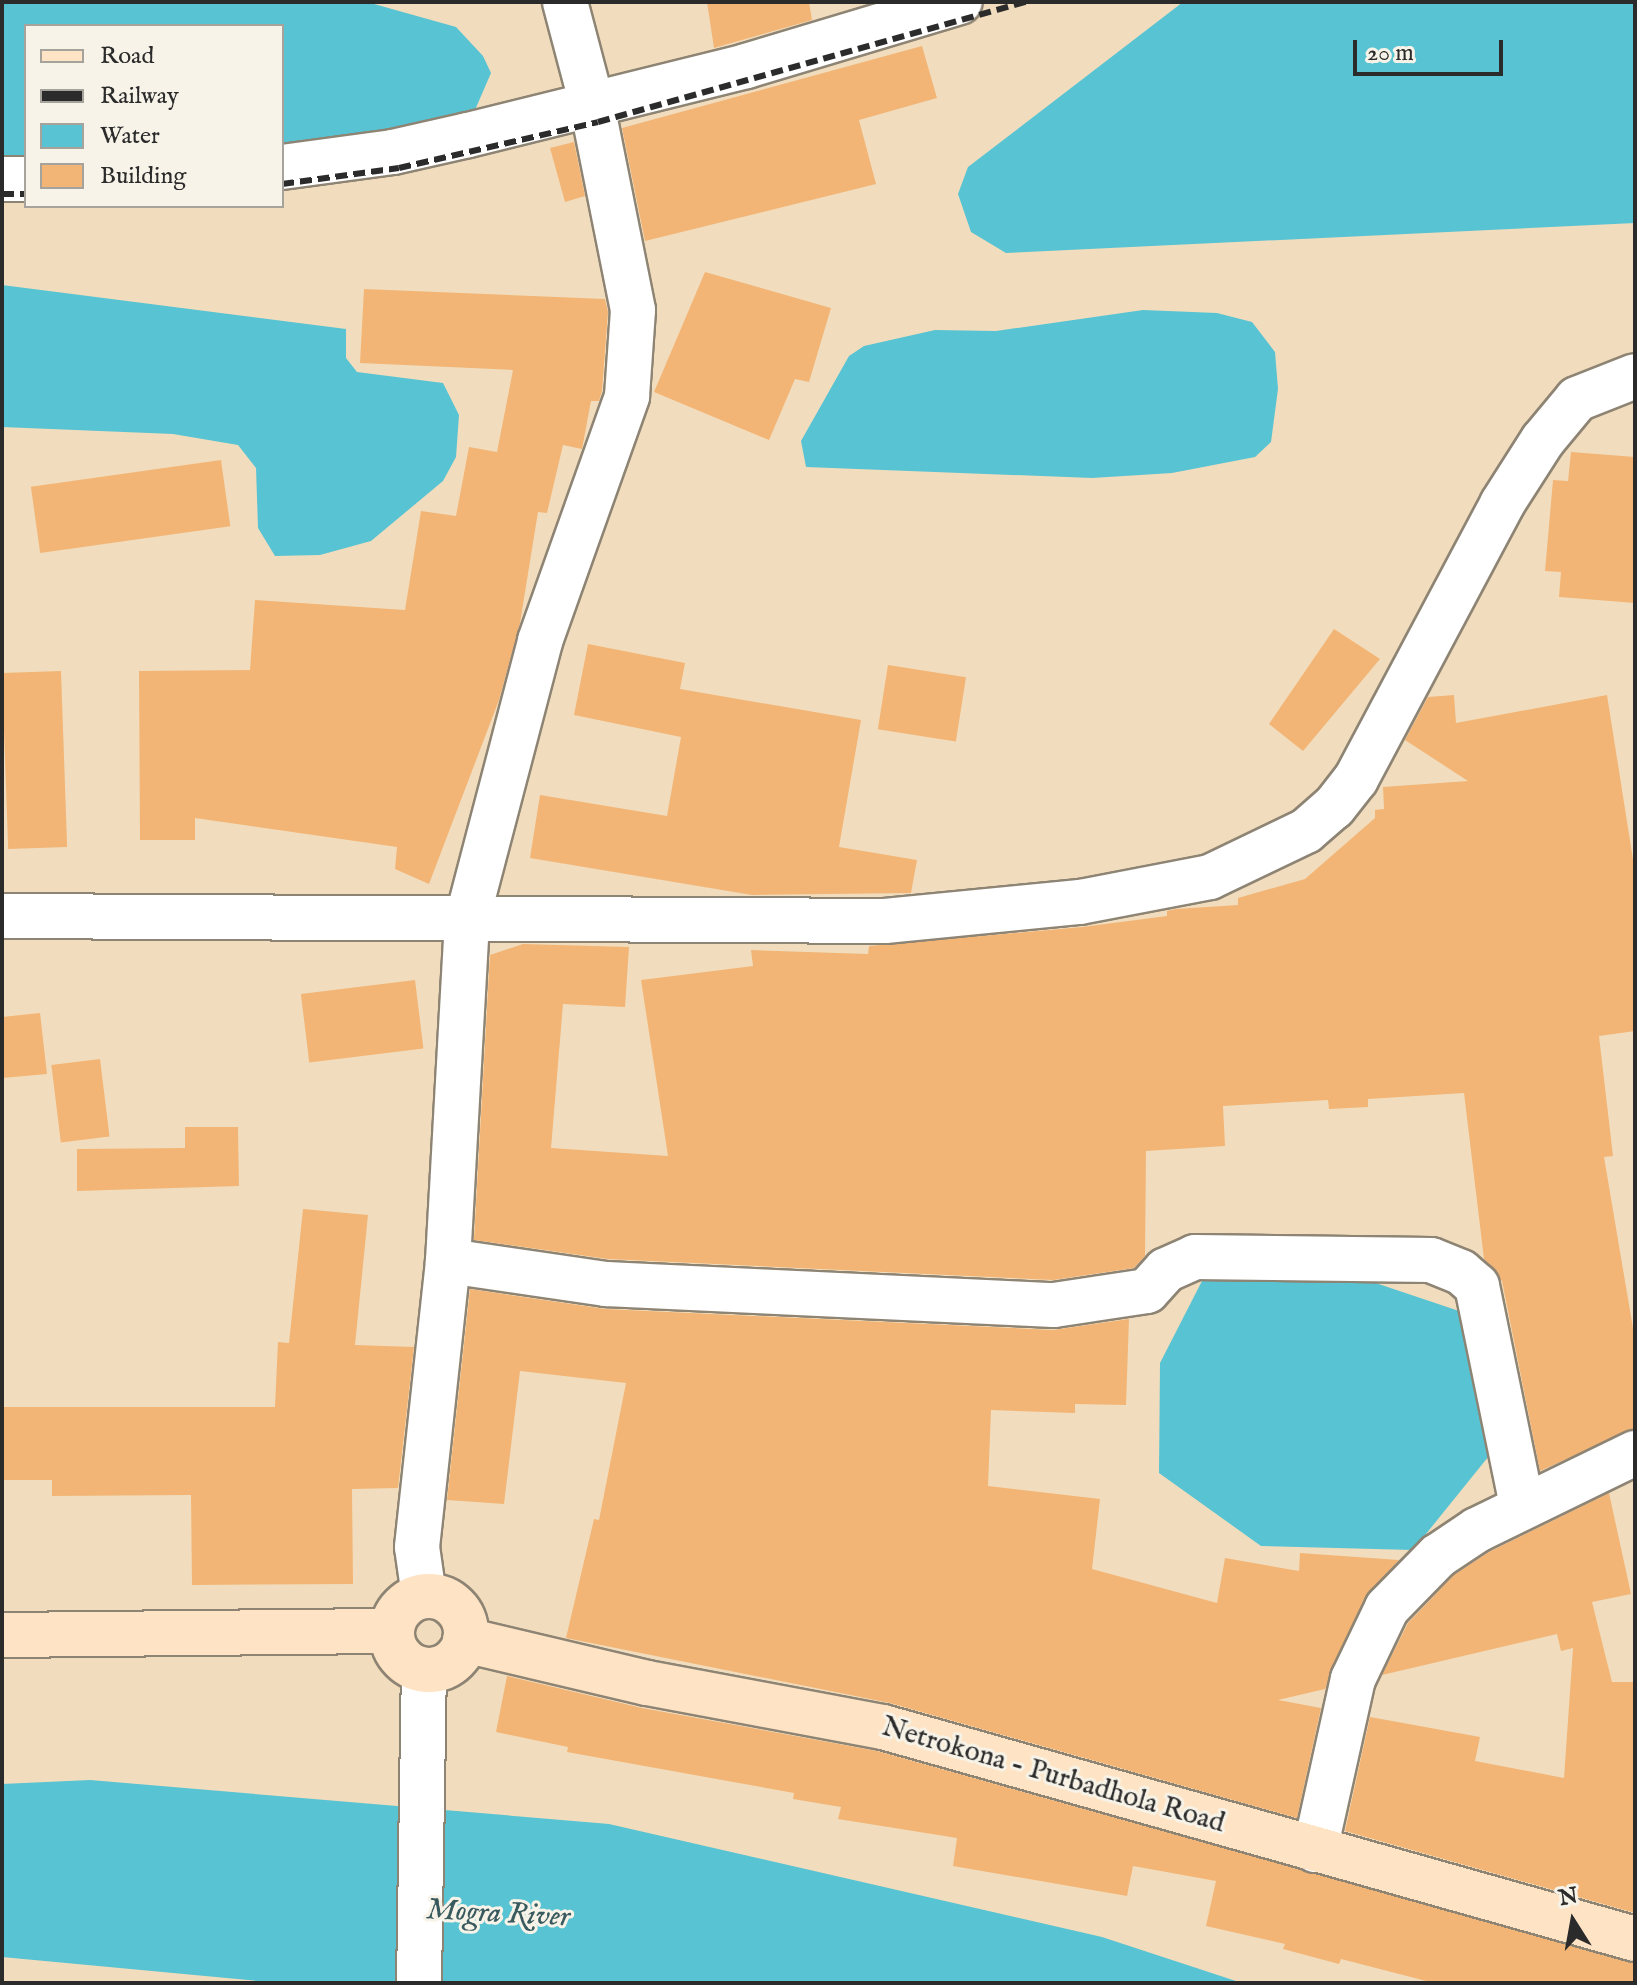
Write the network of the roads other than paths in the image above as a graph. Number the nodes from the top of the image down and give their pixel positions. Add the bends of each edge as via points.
1 (565, 2) edge
2 (960, 2) edge
3 (592, 104) junction
4 (284, 167) edge
5 (2, 179) edge
6 (24, 179) edge
7 (1635, 376) edge
8 (2, 916) edge
9 (467, 920) junction
10 (448, 1261) junction
11 (1635, 1453) edge
12 (1522, 1506) junction
13 (424, 1596) junction
14 (391, 1631) junction
15 (2, 1635) edge
16 (465, 1640) junction
17 (423, 1687) junction
18 (1315, 1850) junction
19 (1635, 1939) edge
20 (419, 1983) edge

1 - 3 street
2 - 3 street via 746,66
3 - 4 street via 393,152
3 - 9 street via 625,247 633,310 627,396 540,641
5 - 6 street
7 - 9 street via 1577,399 1543,440 1502,504 1356,779 1306,831 1259,856 1210,877 1144,891 885,921
8 - 9 street
9 - 10 street
10 - 12 street via 606,1284 1054,1305 1147,1291 1166,1270 1195,1257 1431,1260 1477,1286
10 - 13 street via 417,1547
11 - 12 street
12 - 18 street via 1438,1556 1387,1608 1353,1679
13 - 14 main road via 399,1609
13 - 16 main road via 455,1606 466,1628
14 - 15 main road
14 - 17 main road via 398,1654
16 - 17 main road via 453,1661
16 - 18 main road, Netrokona - Purbadhola Road via 647,1683 883,1727
17 - 20 street
18 - 19 main road, Netrokona - Purbadhola Road

